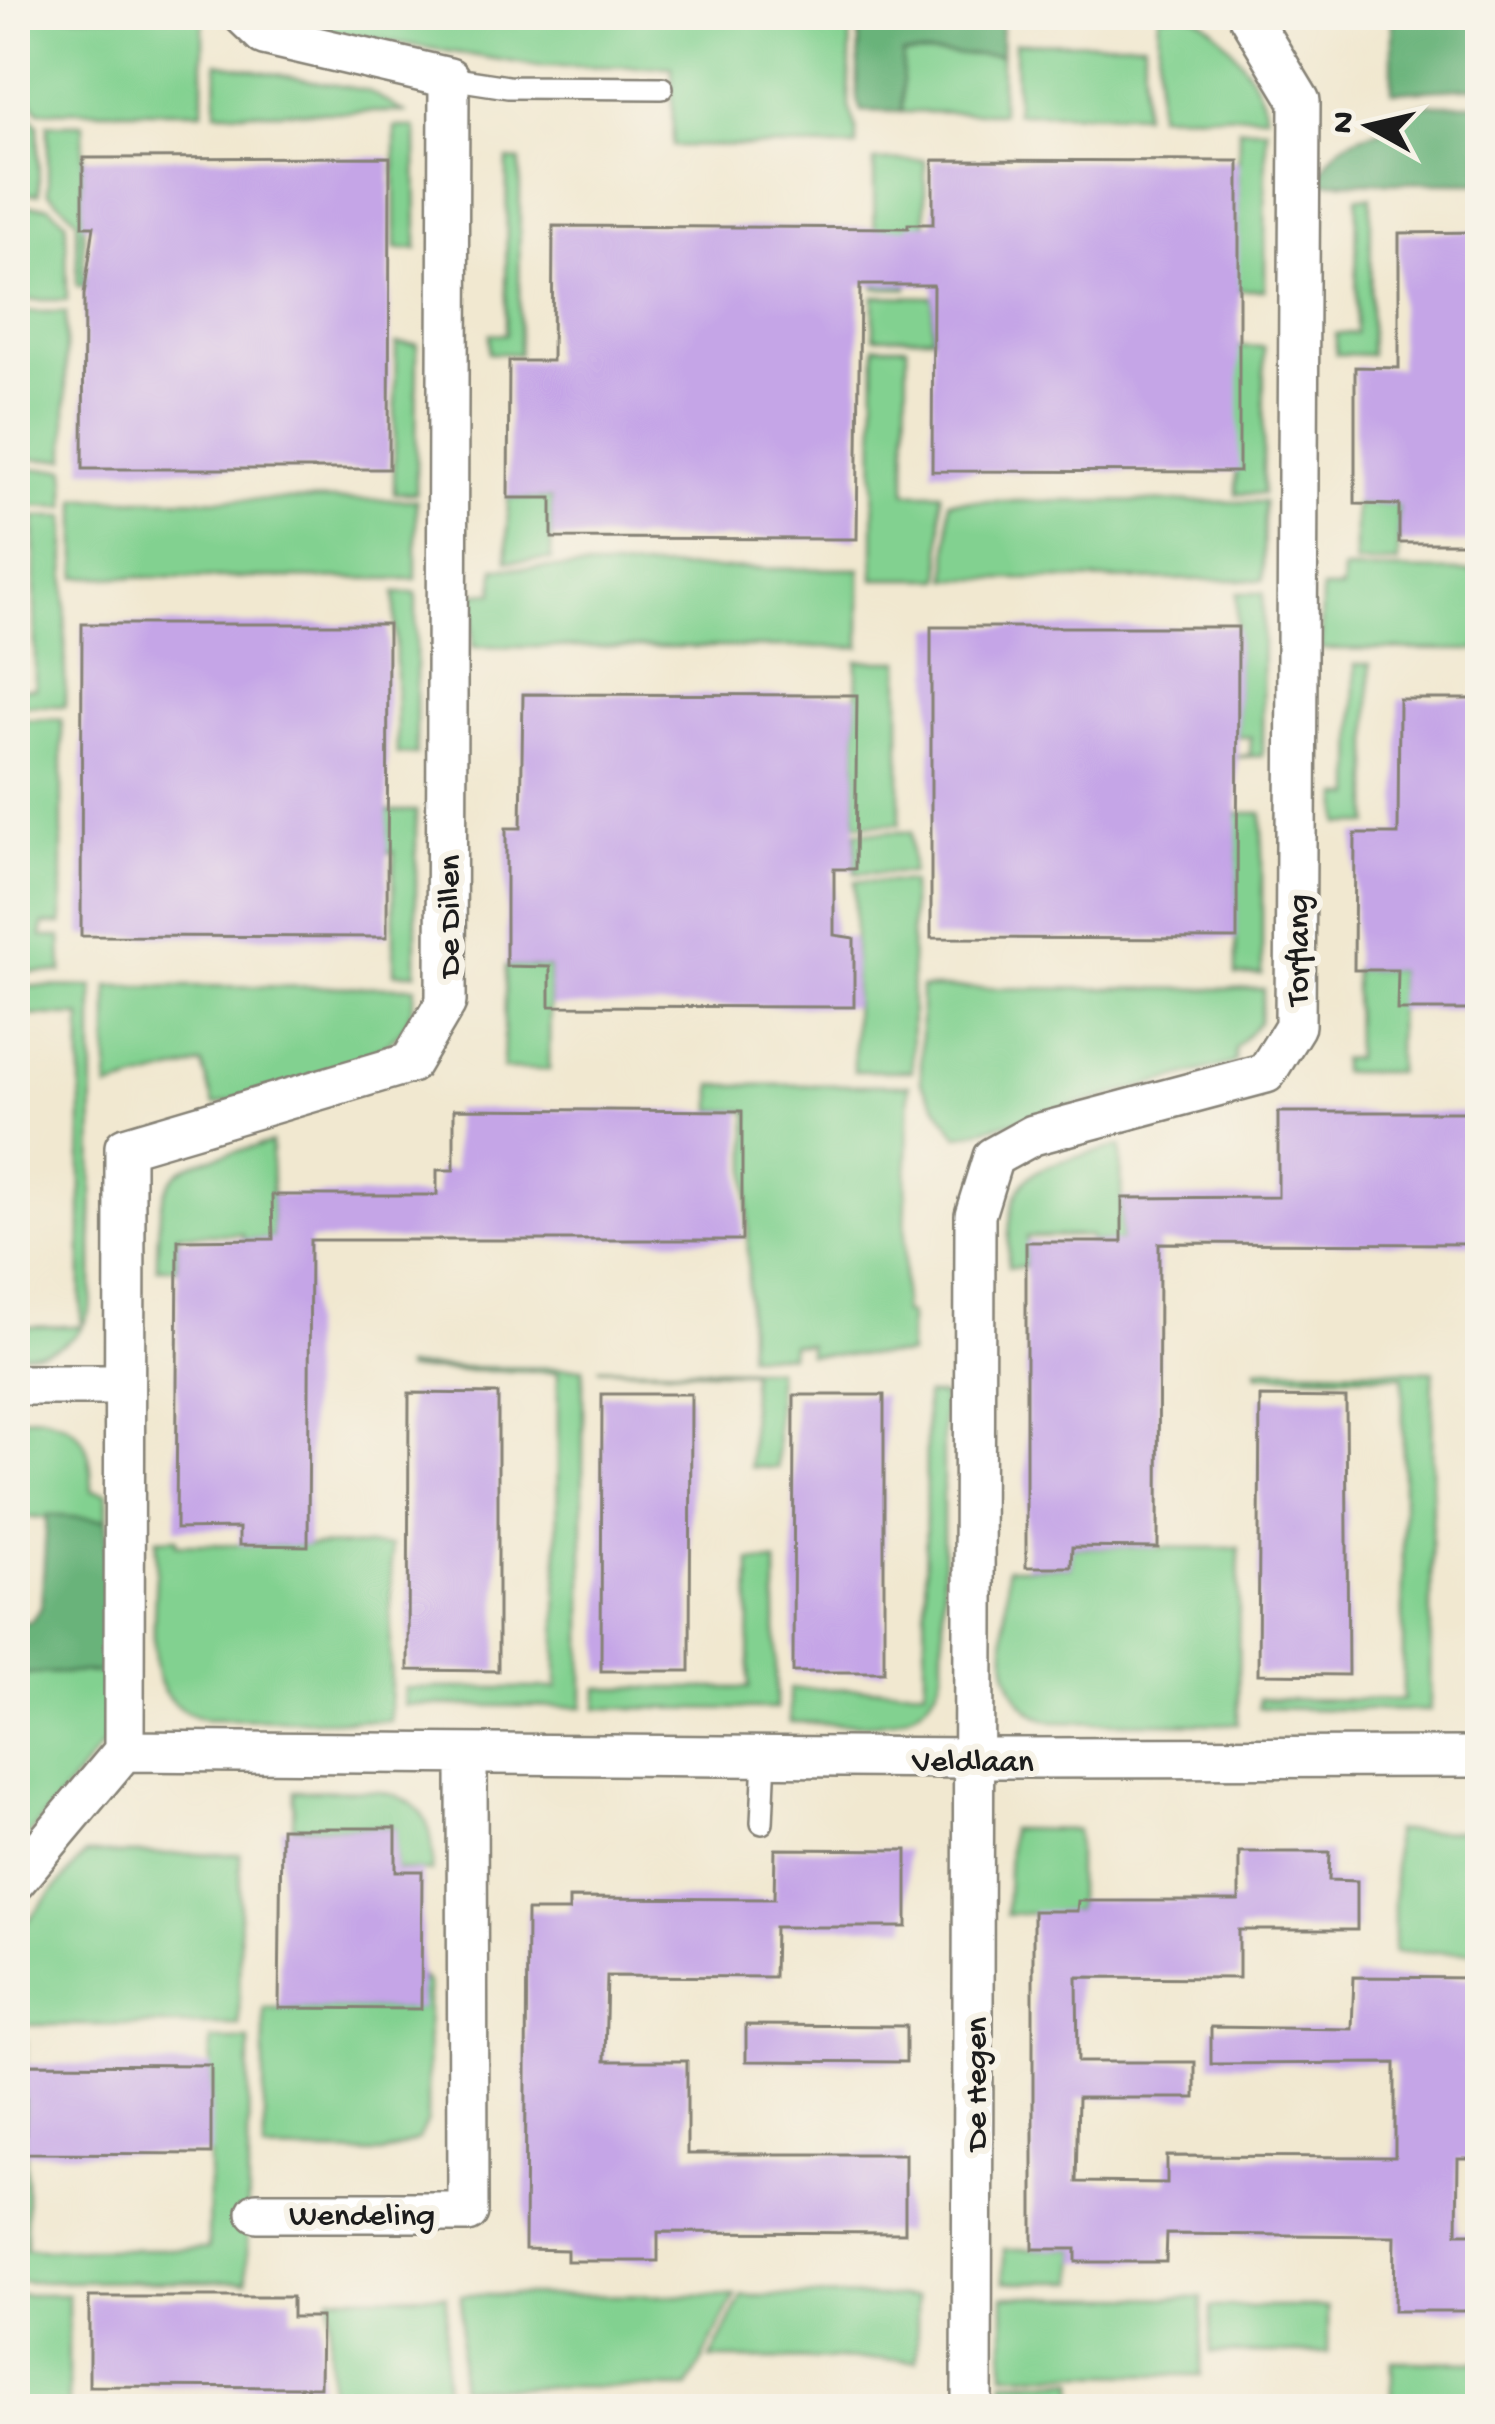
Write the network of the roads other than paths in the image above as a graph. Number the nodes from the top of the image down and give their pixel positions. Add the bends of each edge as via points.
1 (243, 15) edge
2 (1248, 15) edge
3 (448, 78) junction
4 (662, 88) dead end
5 (15, 1385) edge
6 (122, 1385) junction
7 (124, 1751) junction
8 (467, 1754) junction
9 (766, 1756) junction
10 (1480, 1757) edge
11 (971, 1758) junction
12 (763, 1823) dead end
13 (15, 1881) edge
14 (257, 2212) dead end
15 (972, 2409) edge

1 - 3 street via 264,35
2 - 11 street, Torflang via 1300,101 1294,1026 1266,1073 1033,1135 993,1156 975,1215
3 - 4 lane via 508,88
3 - 6 street, De Dillen via 446,1001 410,1063 125,1148
5 - 6 street
6 - 7 street, De Dillen
7 - 8 street, Veldlaan
7 - 13 street
8 - 9 street, Veldlaan
8 - 14 street, Wendeling via 467,2212
9 - 11 street, Veldlaan
9 - 12 lane
10 - 11 street, Veldlaan
11 - 15 street, De Hegen

